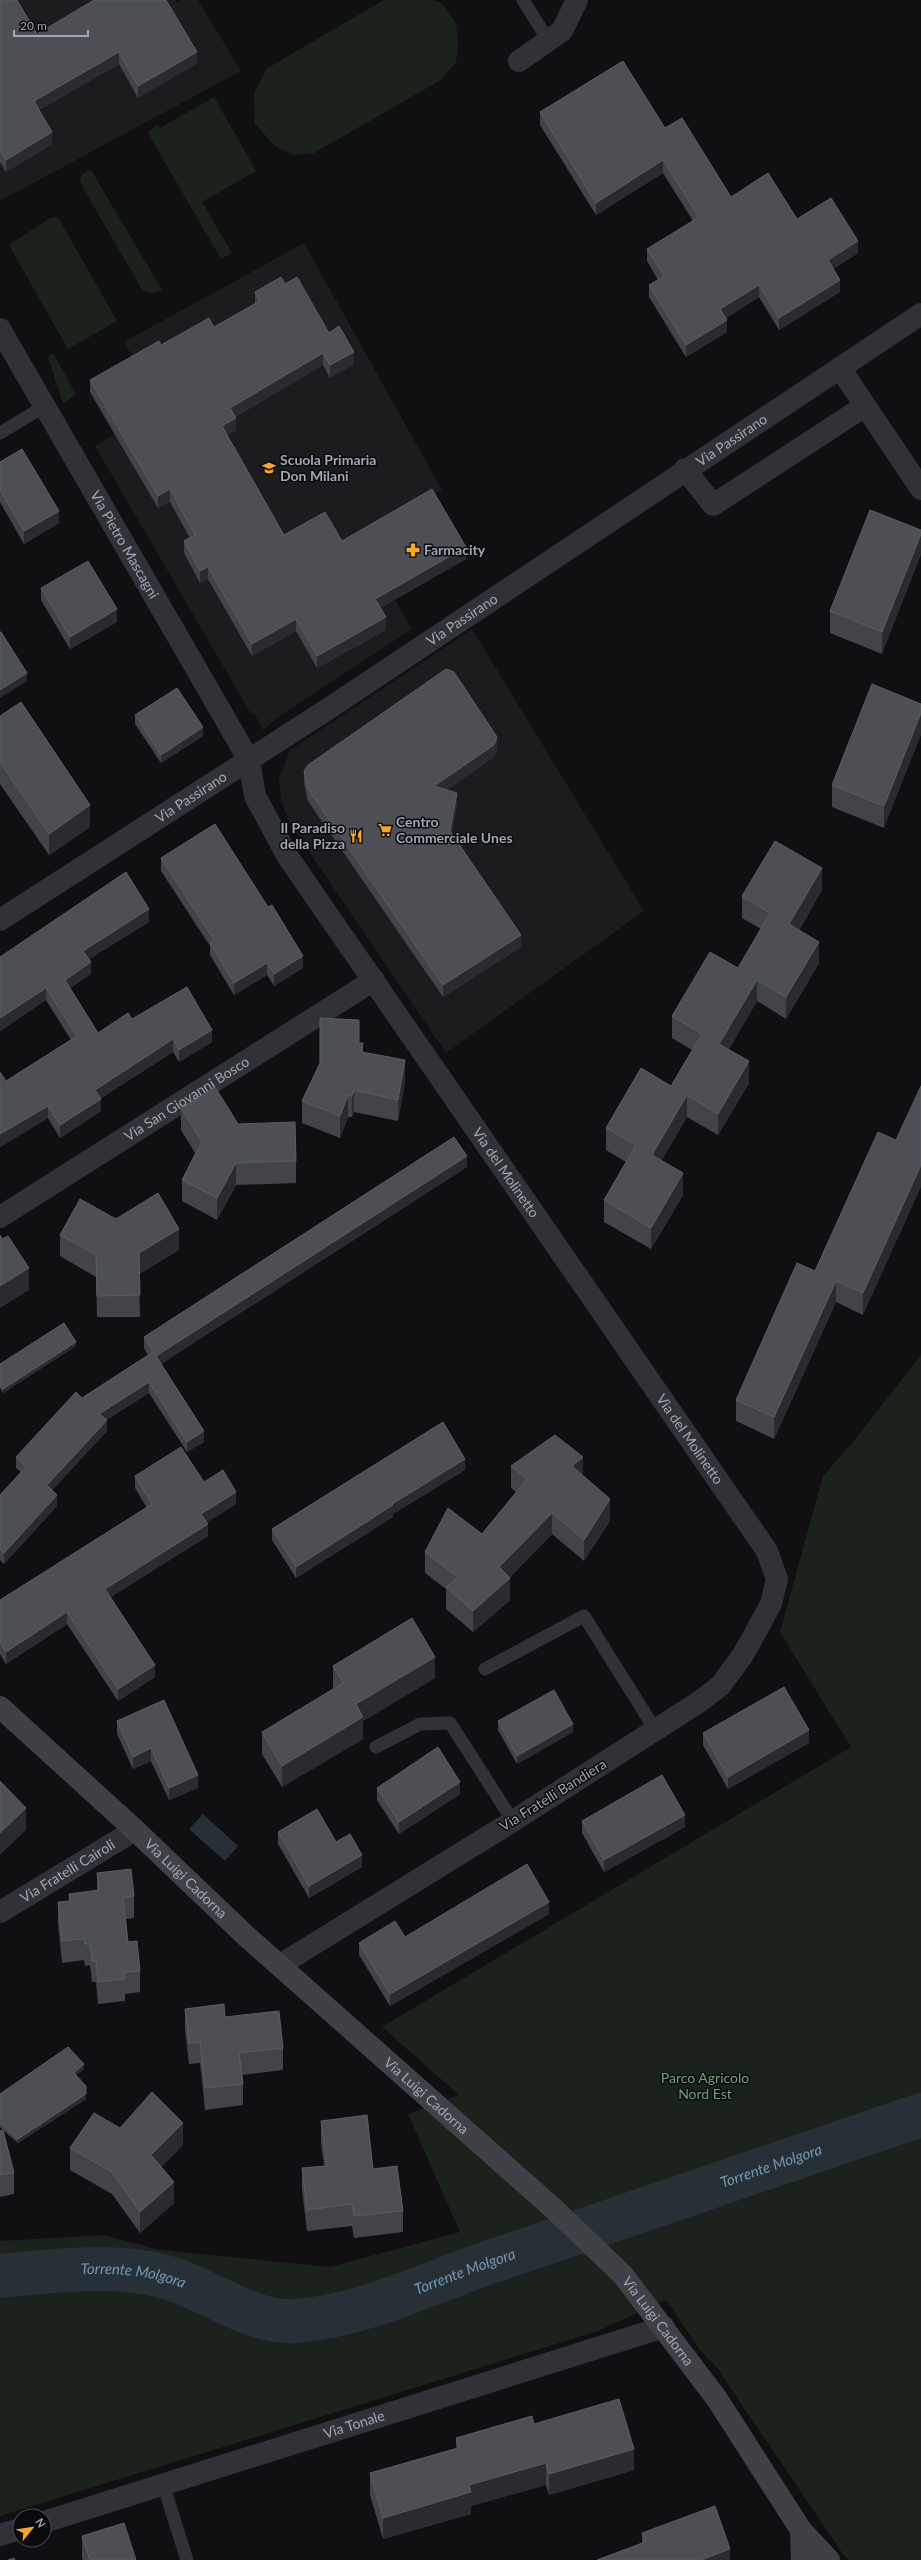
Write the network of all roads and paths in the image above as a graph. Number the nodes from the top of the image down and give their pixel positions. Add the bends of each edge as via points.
1 (523, 0) edge
2 (576, 1) edge
3 (548, 40) junction
4 (519, 61) dead end
5 (921, 314) edge
6 (0, 329) edge
7 (840, 368) junction
8 (45, 406) junction
9 (865, 406) junction
10 (0, 433) edge
11 (685, 469) junction
12 (921, 489) edge
13 (249, 760) junction
14 (0, 920) edge
15 (374, 980) junction
16 (0, 1217) edge
17 (777, 1580) joint
18 (485, 1669) dead end
19 (0, 1707) edge
20 (656, 1731) junction
21 (376, 1747) dead end
22 (513, 1821) junction
23 (135, 1830) junction
24 (0, 1912) edge
25 (280, 1965) junction
26 (664, 2327) junction
27 (163, 2484) junction
28 (52, 2519) edge
29 (801, 2530) junction
30 (12, 2531) edge
31 (0, 2535) edge
32 (187, 2560) edge
33 (802, 2560) edge
34 (829, 2560) edge

1 - 3 lane
2 - 3 street via 562,31
3 - 4 street
5 - 7 street, Via Passirano
6 - 8 street, Via Pietro Mascagni
7 - 9 street
7 - 11 street, Via Passirano
8 - 10 lane
8 - 13 street, Via Pietro Mascagni
9 - 11 street via 713,505
9 - 12 street
11 - 13 street, Via Passirano
13 - 14 street, Via Passirano
13 - 15 street, Via del Molinetto via 255,796 288,857
15 - 16 street, Via San Giovanni Bosco
15 - 17 street, Via del Molinetto via 767,1551
17 - 20 street, Via Fratelli Bandiera via 771,1604 743,1655 720,1686
18 - 20 lane via 584,1616
19 - 23 street, Via Luigi Cadorna
20 - 22 street, Via Fratelli Bandiera
21 - 22 lane via 420,1724 450,1723
22 - 25 street, Via Fratelli Bandiera
23 - 24 street, Via Fratelli Cairoli
23 - 25 street, Via Luigi Cadorna
25 - 26 street, Via Luigi Cadorna via 595,2247 623,2275
26 - 27 street, Via Tonale
26 - 29 street, Via Luigi Cadorna via 717,2399
27 - 28 street, Via Tonale
27 - 32 lane
29 - 33 street
29 - 34 street, Via Luigi Cadorna
30 - 31 street

